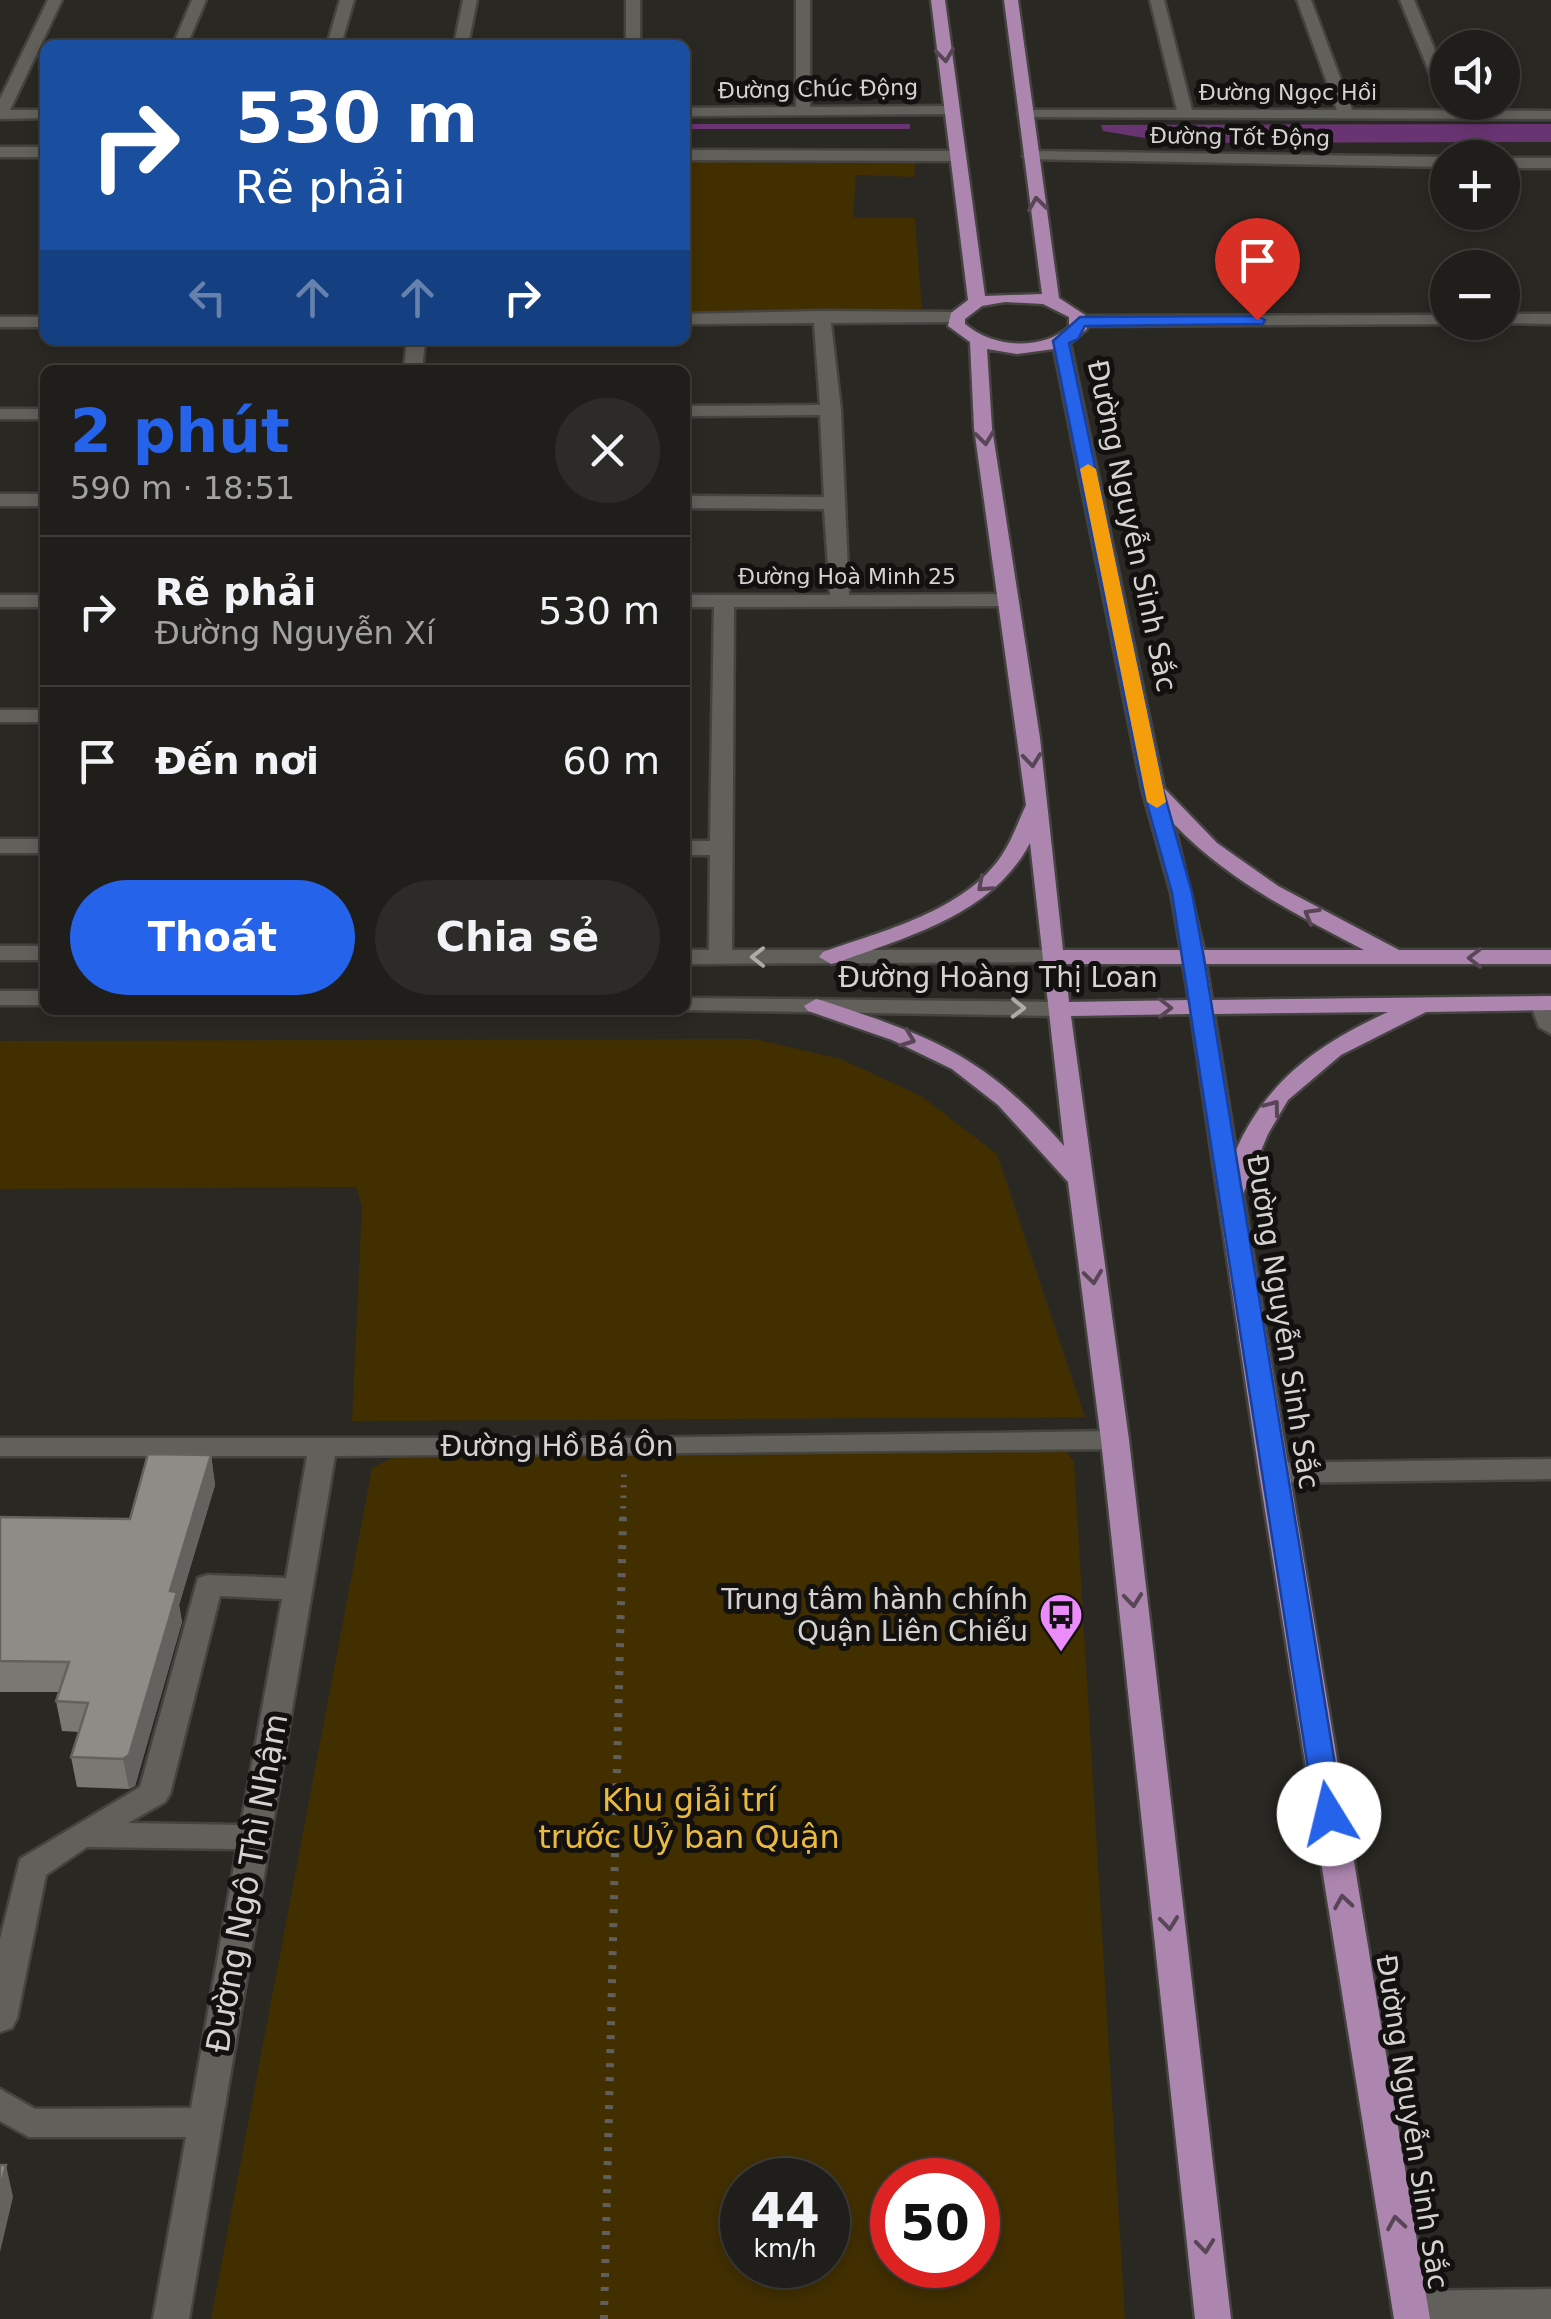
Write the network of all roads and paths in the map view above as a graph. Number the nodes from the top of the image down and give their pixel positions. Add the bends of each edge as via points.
1 (55, 0) edge
2 (199, 0) edge
3 (348, 0) edge
4 (470, 0) edge
5 (634, 0) edge
6 (804, 0) edge
7 (938, 0) edge
8 (1011, 0) edge
9 (1157, 0) edge
10 (1304, 0) edge
11 (1408, 0) edge
12 (182, 40) edge
13 (336, 40) edge
14 (463, 40) edge
15 (633, 40) edge
16 (1430, 56) edge
17 (1430, 108) edge
18 (952, 110) junction
19 (690, 112) edge
20 (803, 112) junction
21 (1520, 112) edge
22 (40, 114) edge
23 (1025, 114) junction
24 (1186, 114) junction
25 (1346, 114) junction
26 (1551, 114) edge
27 (0, 115) edge
28 (0, 152) edge
29 (40, 152) edge
30 (690, 155) edge
31 (958, 156) junction
32 (1031, 156) junction
33 (1430, 162) edge
34 (1520, 163) edge
35 (1551, 163) edge
36 (1051, 301) junction
37 (977, 302) junction
38 (822, 316) junction
39 (956, 317) junction
40 (690, 319) edge
41 (1520, 319) edge
42 (1551, 319) edge
43 (1430, 320) edge
44 (0, 322) edge
45 (40, 322) edge
46 (1080, 322) junction
47 (978, 341) junction
48 (1061, 341) junction
49 (832, 410) junction
50 (690, 412) edge
51 (0, 414) edge
52 (40, 414) edge
53 (0, 500) edge
54 (40, 500) edge
55 (690, 502) edge
56 (830, 503) junction
57 (840, 600) junction
58 (1009, 600) junction
59 (0, 601) edge
60 (40, 601) edge
61 (690, 602) edge
62 (724, 602) junction
63 (0, 716) edge
64 (40, 716) edge
65 (1153, 789) junction
66 (1037, 805) junction
67 (0, 846) edge
68 (40, 846) edge
69 (690, 848) edge
70 (720, 848) junction
71 (0, 953) edge
72 (40, 953) edge
73 (690, 957) edge
74 (831, 957) junction
75 (1052, 957) junction
76 (720, 958) junction
77 (1194, 958) junction
78 (1398, 958) junction
79 (1551, 958) edge
80 (0, 998) edge
81 (40, 998) edge
82 (1546, 1003) edge
83 (1427, 1004) junction
84 (690, 1005) edge
85 (816, 1006) junction
86 (1202, 1008) junction
87 (1058, 1009) junction
88 (1551, 1027) edge
89 (1081, 1181) junction
90 (1230, 1194) junction
91 (1115, 1440) junction
92 (624, 1446) junction
93 (0, 1447) edge
94 (323, 1447) junction
95 (1550, 1472) edge
96 (1272, 1473) junction
97 (298, 1589) junction
98 (81, 1835) junction
99 (255, 1836) junction
100 (0, 2018) edge
101 (0, 2103) edge
102 (206, 2122) junction
103 (1551, 2305) edge
104 (1411, 2313) edge
105 (171, 2319) edge
106 (604, 2319) edge
107 (1214, 2319) edge

1 - 27 street
2 - 12 street
3 - 13 street
4 - 14 street
5 - 15 street
6 - 20 street
7 -> 18 main road
8 - 23 main road
9 - 24 street
10 - 25 street
11 - 16 street
17 - 25 street, Đường Ngọc Hồi
18 - 20 street, Đường Chúc Động
18 - 31 main road
19 - 20 street, Đường Chúc Động
21 - 26 street, Đường Ngọc Hồi
22 - 27 street
23 - 24 street, Đường Ngọc Hồi
23 - 32 main road
24 - 25 street, Đường Ngọc Hồi
28 - 29 street
30 - 31 street
31 - 37 main road
32 - 33 street, Đường Tốt Động
36 -> 32 main road
34 - 35 street
36 - 37 main road via 1021,296
36 - 46 main road
37 - 39 main road
38 - 39 street
38 - 40 street
38 - 49 street
39 - 47 main road via 964,334
41 - 42 street
43 - 46 street
44 - 45 street
46 - 48 main road
47 - 48 main road via 1012,348
47 -> 58 main road via 983,428
48 - 65 main road, Đường Nguyễn Sinh Sắc
49 - 50 street
49 - 56 street
51 - 52 street
53 - 54 street
55 - 56 street
56 - 57 street
57 - 58 street, Đường Hoà Minh 25
57 - 62 street, Đường Hoà Minh 25
58 -> 66 main road
59 - 60 street
61 - 62 street, Đường Hoà Minh 25
62 - 70 street
63 - 64 street
65 - 77 main road, Đường Nguyễn Sinh Sắc
78 -> 65 main road via 1270,891 1209,848
66 -> 74 main road via 1008,864 971,897
66 - 75 main road
67 - 68 street
69 - 70 street
70 - 76 street
71 - 72 street
73 - 76 street, Đường Hoàng Thị Loan
74 - 75 street, Đường Hoàng Thị Loan
74 -> 76 street, Đường Hoàng Thị Loan
75 - 77 main road, Đường Hoàng Thị Loan
75 - 87 main road
77 - 78 main road, Đường Hoàng Thị Loan
77 - 86 main road, Đường Nguyễn Sinh Sắc
79 -> 78 main road, Đường Hoàng Thị Loan
80 - 81 street
82 - 83 main road, Đường Hoàng Thị Loan
82 - 88 street
83 - 86 main road, Đường Hoàng Thị Loan
90 -> 83 main road via 1266,1114 1308,1064
84 - 85 street, Đường Hoàng Thị Loan
85 -> 87 street, Đường Hoàng Thị Loan
85 -> 89 main road via 917,1041 976,1073
87 -> 86 main road, Đường Hoàng Thị Loan
86 - 90 main road, Đường Nguyễn Sinh Sắc
87 - 89 main road
89 -> 91 main road
90 - 96 main road, Đường Nguyễn Sinh Sắc
91 - 92 street, Đường Hồ Bá Ôn
91 -> 107 main road
92 - 94 street, Đường Hồ Bá Ôn
92 - 106 path
93 - 94 street, Đường Hồ Bá Ôn
94 - 97 street, Đường Ngô Thì Nhậm
95 - 96 street
104 -> 96 main road, Đường Nguyễn Sinh Sắc
97 - 98 street via 208,1585 154,1794
97 - 99 street, Đường Ngô Thì Nhậm
98 - 99 street
98 - 100 street via 31,1868
99 - 102 street, Đường Ngô Thì Nhậm
101 - 102 street via 29,2123
102 - 105 street, Đường Ngô Thì Nhậm
103 - 104 street

